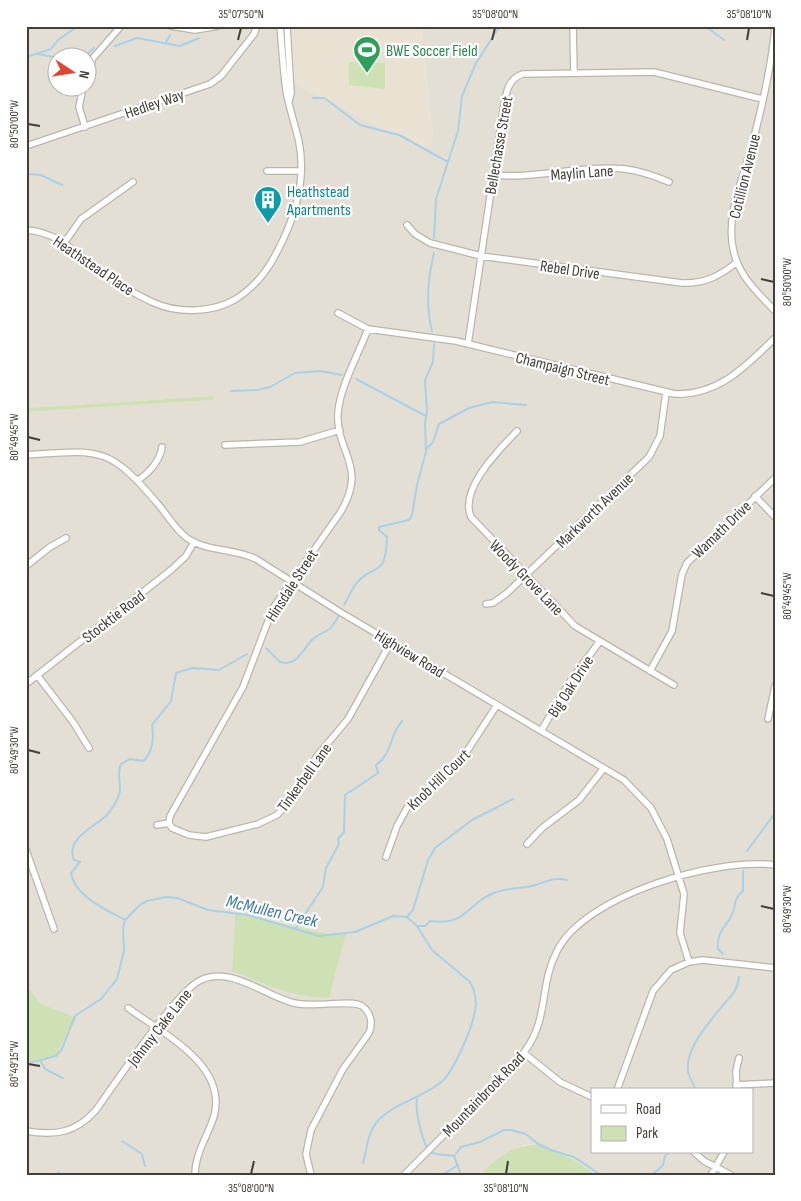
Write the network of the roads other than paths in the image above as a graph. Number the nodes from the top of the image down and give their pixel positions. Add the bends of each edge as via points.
1 (121, 26) edge
2 (171, 26) edge
3 (218, 26) edge
4 (257, 26) edge
5 (280, 26) edge
6 (287, 26) edge
7 (573, 26) edge
8 (775, 28) edge
9 (98, 52) edge
10 (574, 73) junction
11 (81, 98) edge
12 (762, 99) junction
13 (289, 101) junction
14 (86, 126) junction
15 (26, 146) edge
16 (267, 171) dead end
17 (301, 171) junction
18 (493, 175) junction
19 (133, 182) dead end
20 (669, 182) dead end
21 (407, 225) dead end
22 (26, 230) edge
23 (65, 242) junction
24 (481, 256) junction
25 (737, 262) junction
26 (775, 311) edge
27 (338, 313) dead end
28 (368, 329) junction
29 (775, 338) edge
30 (468, 344) junction
31 (666, 393) junction
32 (340, 430) junction
33 (517, 431) dead end
34 (225, 446) dead end
35 (162, 447) dead end
36 (26, 455) edge
37 (775, 478) edge
38 (138, 480) junction
39 (755, 496) junction
40 (775, 517) edge
41 (66, 538) dead end
42 (194, 542) junction
43 (26, 566) edge
44 (525, 576) junction
45 (290, 580) junction
46 (486, 604) dead end
47 (600, 641) junction
48 (391, 642) junction
49 (650, 671) junction
50 (37, 675) junction
51 (26, 684) edge
52 (674, 685) dead end
53 (775, 686) edge
54 (497, 705) junction
55 (768, 719) dead end
56 (541, 731) junction
57 (89, 748) dead end
58 (604, 768) junction
59 (169, 823) junction
60 (157, 825) dead end
61 (528, 844) dead end
62 (26, 850) edge
63 (386, 857) dead end
64 (775, 865) edge
65 (679, 877) junction
66 (54, 930) dead end
67 (689, 962) junction
68 (775, 968) edge
69 (128, 1008) dead end
70 (156, 1029) junction
71 (524, 1053) junction
72 (739, 1058) dead end
73 (775, 1082) edge
74 (618, 1088) edge
75 (737, 1088) edge
76 (591, 1097) edge
77 (26, 1131) edge
78 (697, 1154) edge
79 (723, 1154) edge
80 (715, 1167) junction
81 (406, 1174) edge
82 (195, 1175) edge
83 (311, 1175) edge
84 (711, 1175) edge
85 (731, 1175) edge

1 - 9 street
2 - 3 street via 196,30
4 - 14 street, Hedley Way via 216,81
5 - 13 street, Heathstead Place
6 - 13 street, Heathstead Place
7 - 10 street
8 - 12 street, Cotillion Avenue
10 - 12 street, Bellechasse Street via 659,72
10 - 18 street, Bellechasse Street via 522,74 511,81
11 - 14 street via 79,107
12 - 25 street, Cotillion Avenue via 732,219 731,242
13 - 17 street, Heathstead Place via 299,143
14 - 15 street, Hedley Way
16 - 17 street
17 - 23 street, Heathstead Place via 292,217 268,270 245,293 215,308 183,310 155,304 109,278
18 - 20 street, Maylin Lane via 617,169
18 - 24 street, Bellechasse Street
19 - 23 street via 81,219
21 - 24 street, Rebel Drive via 430,244
22 - 23 street, Heathstead Place via 48,234
24 - 25 street, Rebel Drive via 687,284 712,279
24 - 30 street, Bellechasse Street
25 - 26 street, Cotillion Avenue via 752,287
27 - 28 street, Champaign Street
28 - 30 street, Champaign Street
28 - 32 street, Hinsdale Street via 339,403
29 - 31 street, Champaign Street via 720,385 694,393
30 - 31 street, Champaign Street
31 - 44 street, Markworth Avenue via 660,436 649,457
32 - 34 street via 300,442
32 - 45 street, Hinsdale Street via 352,469 349,496
33 - 44 street, Woody Grove Lane via 483,470 468,506 473,520
35 - 38 street via 160,457
36 - 38 street, Highview Road via 81,451 98,454 117,461
37 - 39 street, Wamath Drive
38 - 42 street, Highview Road via 174,525
39 - 40 street
39 - 49 street, Wamath Drive via 687,563 682,574 672,631
41 - 43 street
42 - 45 street, Highview Road via 246,554
42 - 50 street, Stocktie Road via 186,556 171,570
44 - 46 street, Markworth Avenue via 498,600
44 - 47 street, Woody Grove Lane via 565,617
45 - 48 street, Highview Road
45 - 59 street, Hinsdale Street via 266,622 243,687
47 - 49 street, Woody Grove Lane
47 - 56 street, Big Oak Drive via 571,680
48 - 54 street, Highview Road
48 - 59 street, Tinkerbell Lane via 348,719 317,756 289,803 277,815 258,824 206,837 189,835 172,828
49 - 52 street, Woody Grove Lane
50 - 51 street, Stocktie Road
50 - 57 street
53 - 55 street
54 - 56 street, Highview Road
54 - 63 street, Knob Hill Court via 460,762 407,808
56 - 58 street, Highview Road
58 - 61 street via 579,800 542,828
58 - 65 street, Highview Road via 633,788 651,808 665,832
59 - 60 street
62 - 66 street
64 - 65 street, Mountainbrook Road via 740,864
65 - 67 street, Highview Road via 684,898 680,933
65 - 71 street, Mountainbrook Road via 612,903 591,914 569,933 552,962 538,1028
67 - 68 street via 708,960
67 - 74 street via 671,970 653,991
69 - 70 street
70 - 77 street, Johnny Cake Lane via 82,1124 55,1134
70 - 82 street via 201,1064 214,1087 215,1110
70 - 83 street, Johnny Cake Lane via 188,987 210,977 234,979 301,1004 328,1006 354,1003 364,1008 369,1014 370,1031 343,1069 309,1135 306,1154
71 - 76 street via 560,1082
71 - 81 street, Mountainbrook Road
72 - 75 street
73 - 75 street
78 - 80 street
79 - 80 street
80 - 84 street
80 - 85 street

